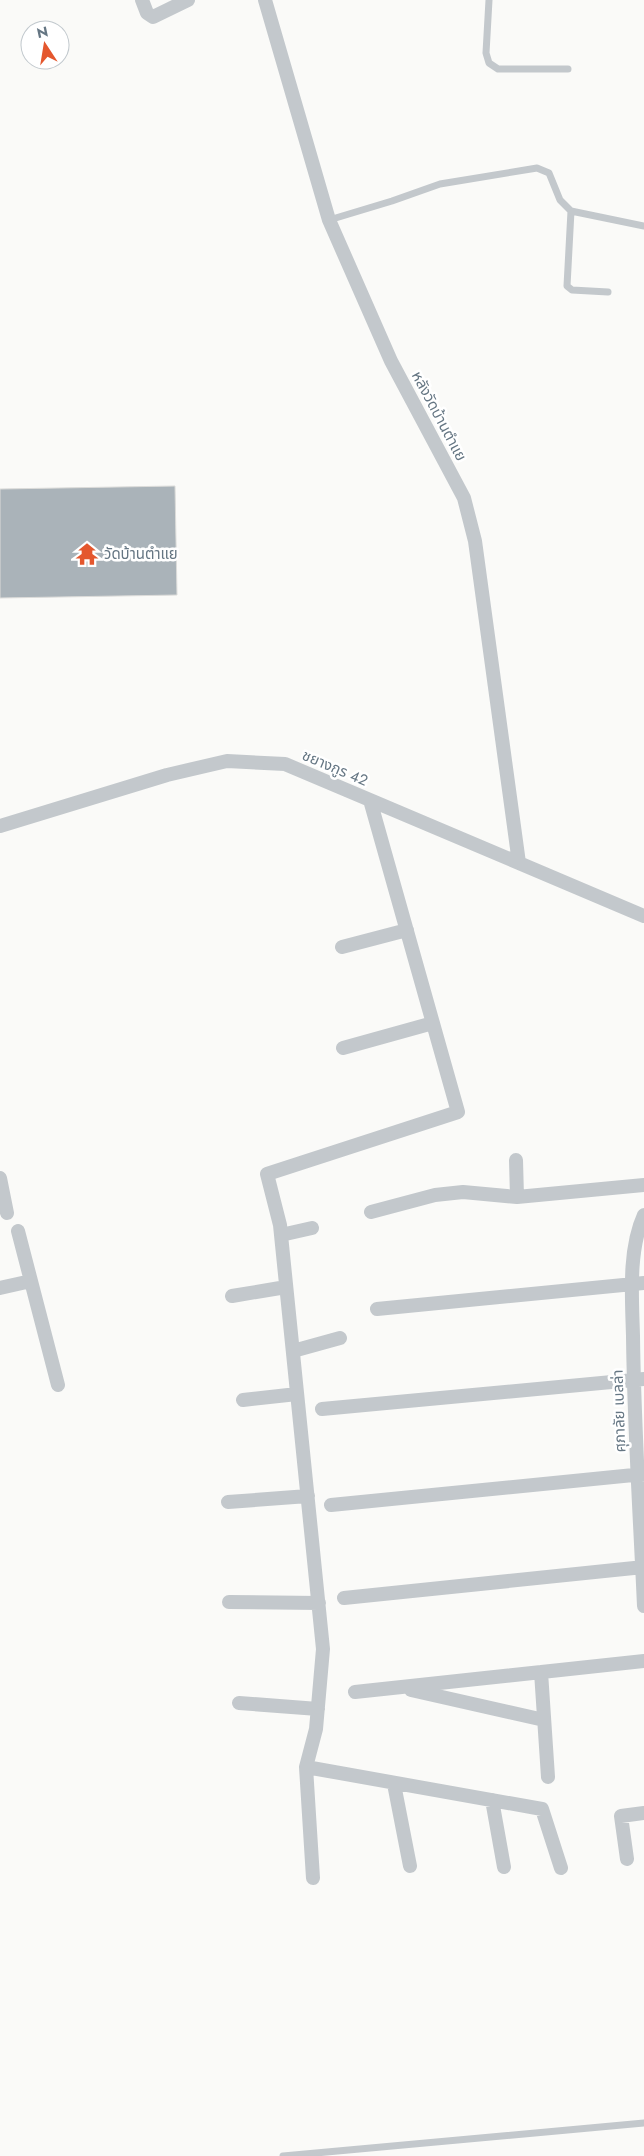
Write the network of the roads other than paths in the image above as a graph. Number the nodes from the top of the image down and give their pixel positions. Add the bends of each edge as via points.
1 (142, 0) edge
2 (188, 0) edge
3 (265, 0) edge
4 (489, 0) edge
5 (568, 69) dead end
6 (571, 211) junction
7 (329, 220) junction
8 (644, 226) edge
9 (608, 292) dead end
10 (370, 800) junction
11 (0, 826) edge
12 (519, 863) junction
13 (644, 916) edge
14 (407, 930) junction
15 (342, 947) dead end
16 (432, 1022) junction
17 (343, 1048) dead end
18 (516, 1160) dead end
19 (0, 1178) edge
20 (644, 1185) edge
21 (518, 1197) junction
22 (372, 1212) dead end
23 (7, 1213) dead end
24 (644, 1216) edge
25 (312, 1228) dead end
26 (18, 1231) dead end
27 (281, 1235) junction
28 (31, 1281) junction
29 (638, 1283) edge
30 (286, 1287) junction
31 (0, 1288) edge
32 (232, 1296) dead end
33 (378, 1309) dead end
34 (340, 1338) dead end
35 (293, 1351) junction
36 (639, 1379) edge
37 (58, 1386) dead end
38 (297, 1394) junction
39 (243, 1400) dead end
40 (322, 1409) dead end
41 (641, 1474) edge
42 (308, 1496) junction
43 (228, 1502) dead end
44 (331, 1505) dead end
45 (643, 1567) edge
46 (344, 1598) dead end
47 (229, 1602) dead end
48 (318, 1603) junction
49 (644, 1606) edge
50 (644, 1661) edge
51 (541, 1672) junction
52 (399, 1687) junction
53 (355, 1692) dead end
54 (239, 1703) dead end
55 (318, 1709) junction
56 (544, 1720) junction
57 (306, 1767) junction
58 (548, 1777) dead end
59 (394, 1784) junction
60 (492, 1800) junction
61 (644, 1813) edge
62 (627, 1859) dead end
63 (410, 1866) dead end
64 (504, 1866) dead end
65 (560, 1868) dead end
66 (313, 1878) dead end
67 (644, 2124) edge
68 (283, 2156) edge

1 - 2 street via 147,13 153,17
3 - 7 street, หลังวัดบ้านตำแย
4 - 5 lane via 486,53 489,63 498,69
6 - 7 lane via 560,200 549,173 538,168 440,184
6 - 8 lane
6 - 9 lane via 567,286 572,290
7 - 12 street, หลังวัดบ้านตำแย via 391,361 464,498 474,541
10 - 11 street, ชยางกูร 42 via 285,764 227,761 167,775
10 - 12 street, ชยางกูร 42
10 - 14 street
12 - 13 street, ชยางกูร 42
14 - 15 street
14 - 16 street
16 - 17 street
16 - 27 street via 458,1112 267,1174
18 - 21 street
19 - 23 street
20 - 21 street
21 - 22 street via 463,1192 435,1195
24 - 29 street, ศุภาลัย เบลล่า via 638,1230
25 - 27 street
26 - 28 street
27 - 30 street
28 - 31 street
28 - 37 street
29 - 33 street
29 - 36 street, ศุภาลัย เบลล่า
30 - 32 street
30 - 35 street
34 - 35 street
35 - 38 street
36 - 40 street
36 - 41 street, ศุภาลัย เบลล่า
38 - 39 street
38 - 42 street
41 - 44 street
41 - 45 street, ศุภาลัย เบลล่า
42 - 43 street
42 - 48 street
45 - 46 street
45 - 49 street, ศุภาลัย เบลล่า
47 - 48 street
48 - 55 street via 323,1649
50 - 51 street
51 - 52 street
51 - 56 street
52 - 53 street
52 - 56 street
54 - 55 street
55 - 57 street
56 - 58 street
57 - 59 street
57 - 66 street
59 - 60 street
59 - 63 street
60 - 64 street
60 - 65 street via 542,1809
61 - 62 street via 621,1816
67 - 68 lane

